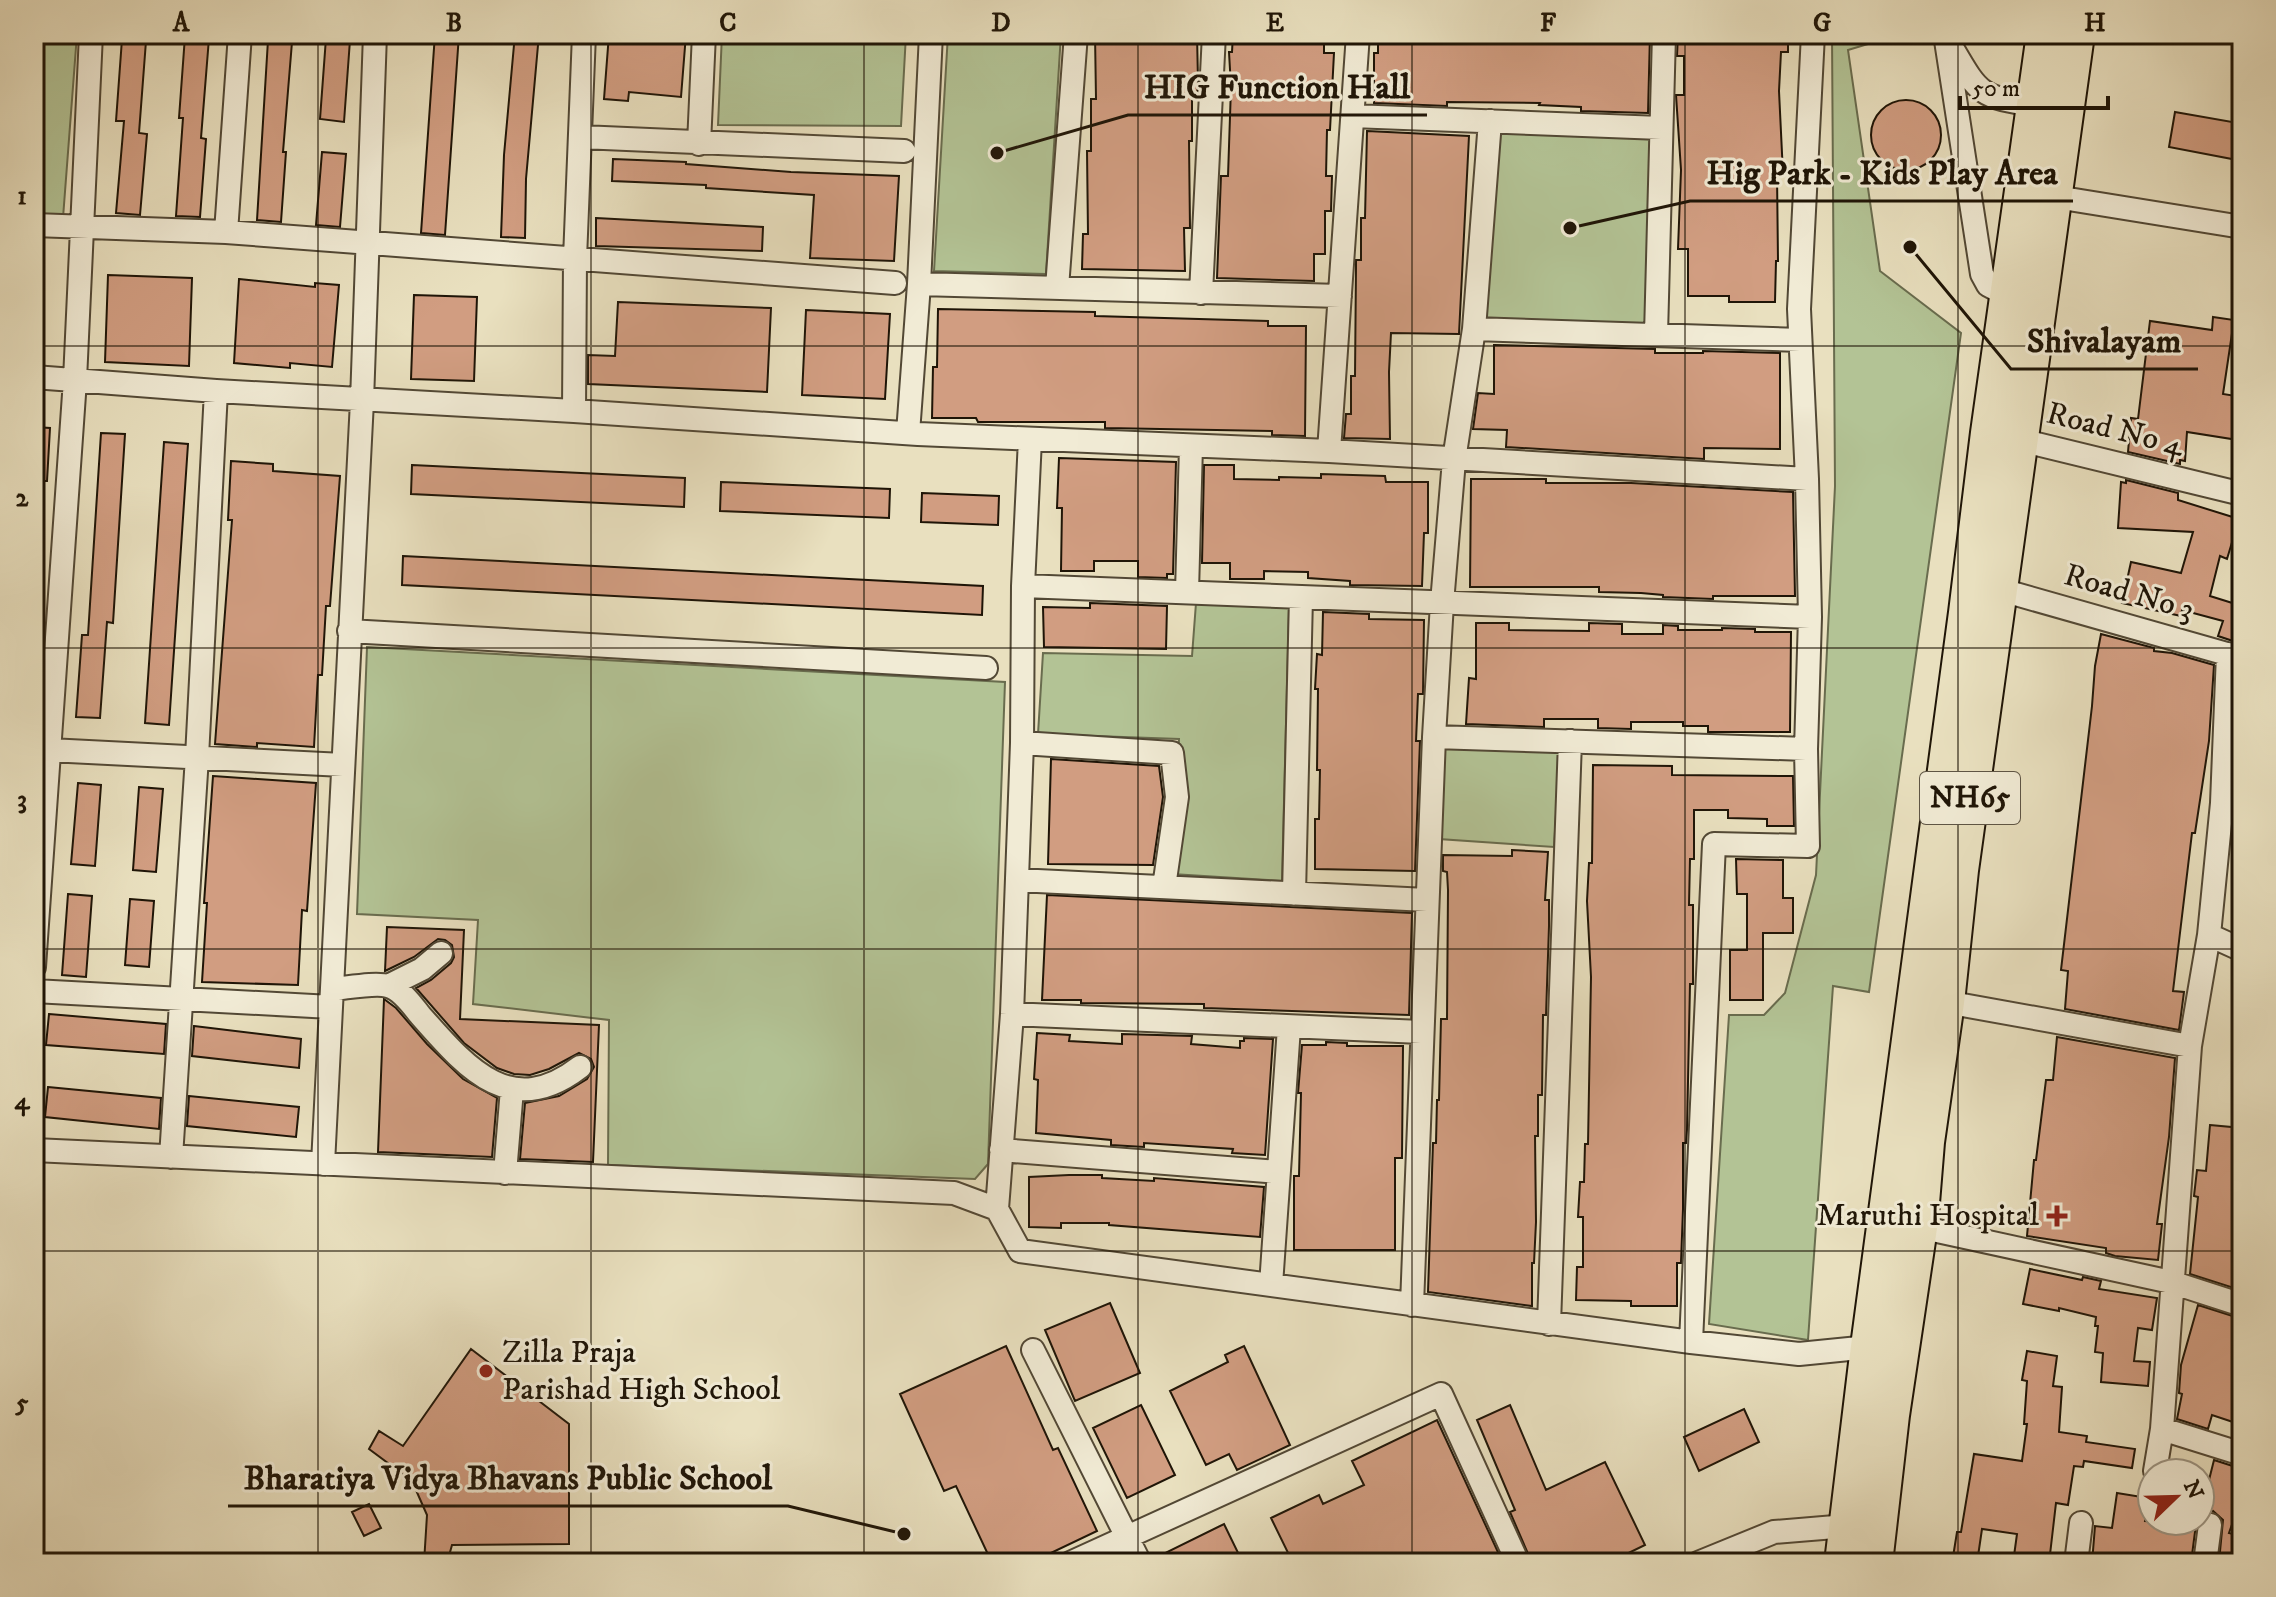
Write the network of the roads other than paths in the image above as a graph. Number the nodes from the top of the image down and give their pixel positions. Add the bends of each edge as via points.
1 (91, 34) edge
2 (240, 34) edge
3 (375, 34) edge
4 (584, 34) edge
5 (704, 34) edge
6 (931, 34) edge
7 (1076, 34) edge
8 (1214, 34) edge
9 (1358, 34) edge
10 (1664, 34) edge
11 (1813, 34) edge
12 (2045, 34) edge
13 (2076, 34) edge
14 (1945, 36) edge
15 (2035, 105) junction
16 (1352, 116) junction
17 (1490, 121) junction
18 (1661, 128) junction
19 (581, 137) junction
20 (699, 144) junction
21 (904, 151) dead end
22 (2056, 197) junction
23 (34, 225) edge
24 (82, 226) junction
25 (2242, 227) edge
26 (226, 232) junction
27 (368, 244) junction
28 (575, 259) junction
29 (895, 283) dead end
30 (919, 284) junction
31 (1057, 288) junction
32 (1201, 293) junction
33 (2007, 295) junction
34 (1340, 296) junction
35 (1474, 329) junction
36 (1656, 335) junction
37 (1800, 340) junction
38 (34, 377) edge
39 (75, 380) junction
40 (216, 391) junction
41 (362, 401) junction
42 (574, 411) junction
43 (908, 433) junction
44 (1030, 439) junction
45 (2020, 440) junction
46 (1191, 446) junction
47 (1329, 451) junction
48 (1454, 460) junction
49 (1807, 479) junction
50 (2242, 494) edge
51 (1023, 586) junction
52 (1998, 589) junction
53 (1187, 592) junction
54 (1301, 597) junction
55 (1442, 603) junction
56 (1810, 617) junction
57 (349, 631) junction
58 (2235, 656) edge
59 (986, 668) dead end
60 (1434, 737) junction
61 (1570, 741) junction
62 (1022, 743) junction
63 (1806, 749) junction
64 (49, 750) junction
65 (197, 757) junction
66 (343, 765) junction
67 (2232, 807) edge
68 (1953, 818) junction
69 (38, 863) edge
70 (1946, 868) junction
71 (1017, 880) junction
72 (1164, 887) junction
73 (1294, 894) junction
74 (1427, 900) junction
75 (2209, 935) junction
76 (2242, 950) edge
77 (441, 953) dead end
78 (34, 967) edge
79 (388, 986) junction
80 (34, 991) edge
81 (182, 998) junction
82 (332, 998) junction
83 (1946, 1002) junction
84 (1012, 1014) junction
85 (1289, 1027) junction
86 (1421, 1032) junction
87 (2190, 1046) junction
88 (580, 1067) dead end
89 (512, 1089) junction
90 (34, 1150) edge
91 (1001, 1150) junction
92 (171, 1157) junction
93 (323, 1164) junction
94 (1278, 1172) junction
95 (505, 1173) junction
96 (997, 1209) junction
97 (1919, 1227) junction
98 (2171, 1282) junction
99 (1271, 1285) junction
100 (1412, 1305) junction
101 (2242, 1305) edge
102 (1549, 1324) junction
103 (1691, 1342) junction
104 (1869, 1347) junction
105 (1033, 1350) dead end
106 (2162, 1429) junction
107 (2242, 1454) edge
108 (2157, 1457) edge
109 (2081, 1523) dead end
110 (1847, 1526) junction
111 (1126, 1537) junction
112 (2208, 1537) edge
113 (1070, 1563) edge
114 (1140, 1563) edge
115 (1518, 1563) edge
116 (1698, 1563) edge
117 (1843, 1563) edge
118 (1874, 1563) edge
119 (2076, 1563) edge
120 (2205, 1563) edge

1 - 24 street
2 - 26 street
3 - 27 street
4 - 19 street
5 - 20 street
6 - 30 street
7 - 31 street
8 - 32 street
9 - 16 street
10 - 18 street
11 - 37 street
12 - 15 highway, NH65
13 - 22 highway, NH65
14 - 15 street via 1982,93
14 - 33 street via 1982,274 1988,285
15 - 33 highway, NH65
16 - 17 street
16 - 34 street
17 - 18 street
17 - 35 street
18 - 36 street
19 - 20 street
19 - 28 street
20 - 21 street
22 - 25 street
22 - 45 highway, NH65
23 - 24 street
24 - 26 street
24 - 39 street
26 - 27 street
27 - 28 street
27 - 41 street
28 - 29 street
28 - 42 street
30 - 31 street
30 - 43 street
31 - 32 street
32 - 34 street
33 - 68 highway, NH65
34 - 47 street
35 - 36 street
35 - 48 street
36 - 37 street
37 - 49 street
38 - 39 street
39 - 40 street
39 - 64 street
40 - 41 street
40 - 65 street
41 - 42 street
41 - 57 street
42 - 43 street
43 - 44 street
44 - 46 street
44 - 51 street
45 - 50 street, Road No 4
45 - 52 highway, NH65
46 - 47 street
46 - 53 street
47 - 48 street
48 - 49 street
48 - 55 street
49 - 56 street
51 - 53 street
51 - 62 street
52 - 58 street, Road No 3
52 - 68 highway, NH65
53 - 54 street
54 - 55 street
54 - 73 street
55 - 56 street
55 - 60 street
56 - 63 street
57 - 59 street
57 - 66 street
58 - 67 street
60 - 61 street
60 - 74 street
61 - 63 street
61 - 102 street
62 - 71 street
62 - 72 street via 1172,753 1177,797
63 - 103 street via 1808,846 1714,844
64 - 65 street
64 - 69 street
65 - 66 street
65 - 81 street
66 - 82 street
67 - 75 street
68 - 70 highway, NH65
69 - 78 street
70 - 83 highway, NH65
70 - 104 highway, NH65
71 - 72 street
71 - 84 street
72 - 73 street
73 - 74 street
74 - 86 street
75 - 76 street
75 - 87 street
77 - 79 street
79 - 82 street
79 - 89 street via 459,1058 497,1085
80 - 81 street
81 - 82 street
81 - 92 street
82 - 93 street
83 - 87 street
83 - 97 highway, NH65
84 - 85 street
84 - 91 street
85 - 86 street
85 - 94 street
86 - 100 street
87 - 98 street
88 - 89 street via 547,1087
89 - 95 street
90 - 92 street
91 - 94 street
91 - 96 street
92 - 93 street
93 - 95 street
94 - 99 street
95 - 96 street via 954,1193
96 - 99 street via 1020,1251
97 - 98 street
97 - 118 highway, NH65
98 - 101 street
98 - 106 street
99 - 100 street
100 - 102 street
102 - 103 street
103 - 104 street via 1799,1354
104 - 110 highway, NH65
105 - 111 street
106 - 107 street
106 - 108 street
109 - 119 street
110 - 116 street via 1774,1532
110 - 117 highway, NH65
111 - 113 street
111 - 114 street
111 - 115 street via 1441,1394
112 - 120 street

